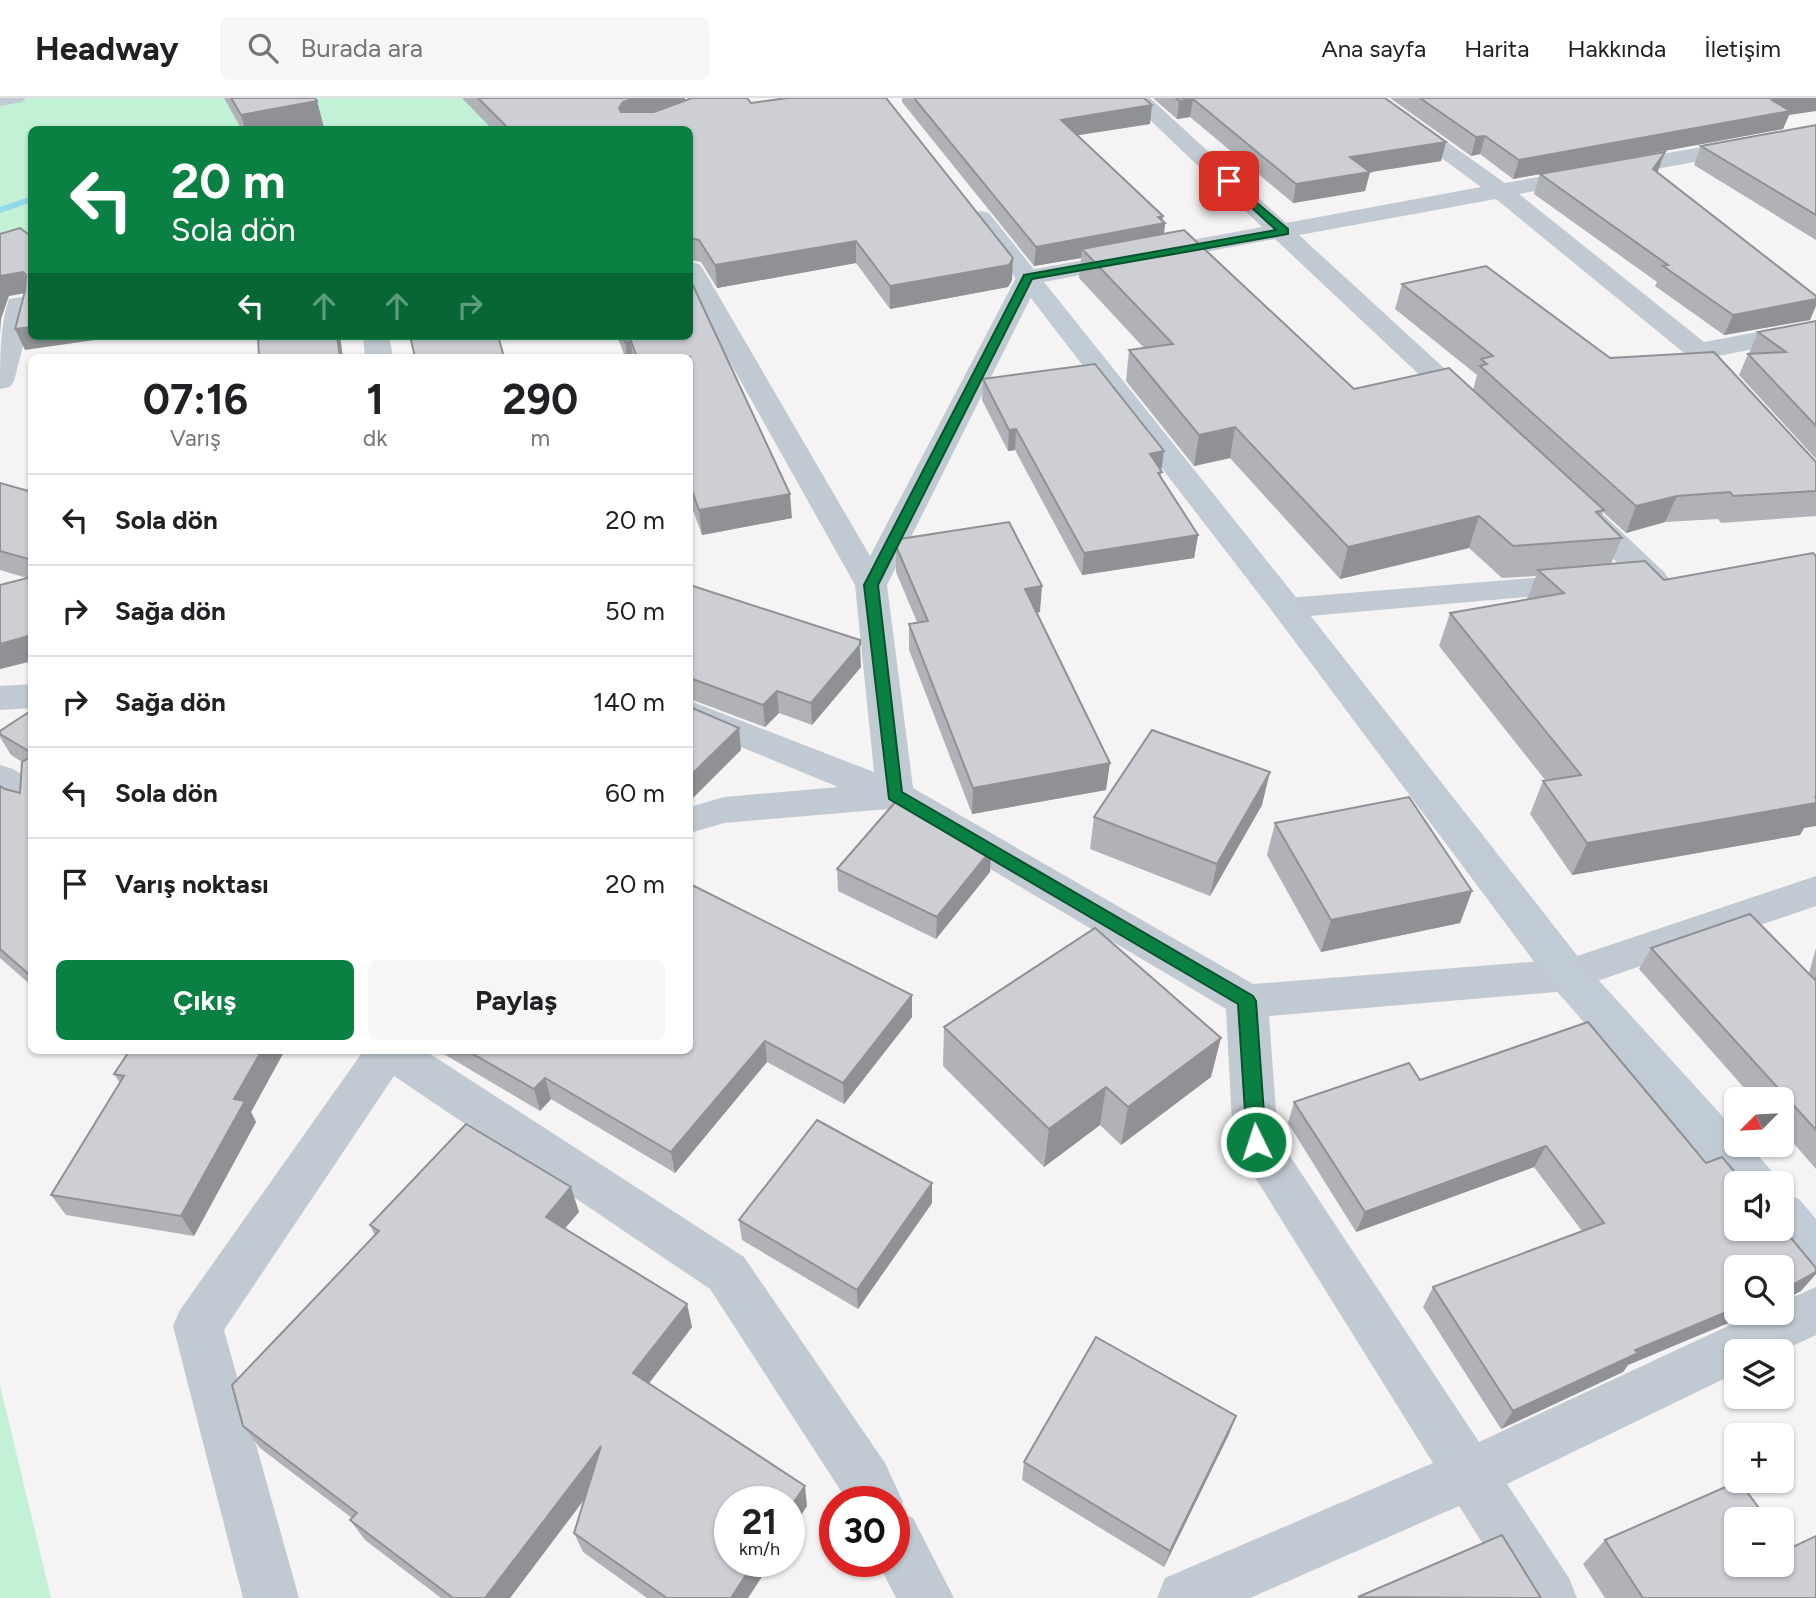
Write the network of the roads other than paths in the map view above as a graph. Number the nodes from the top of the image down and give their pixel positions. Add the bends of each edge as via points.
1 (15, 98) edge
2 (1138, 98) edge
3 (1371, 98) edge
4 (0, 100) edge
5 (1816, 133) edge
6 (1501, 191) junction
7 (961, 193) edge
8 (1284, 232) junction
9 (693, 274) edge
10 (1028, 277) junction
11 (28, 304) edge
12 (1816, 329) edge
13 (1699, 351) junction
14 (0, 381) edge
15 (1753, 411) edge
16 (1493, 429) edge
17 (1563, 494) edge
18 (871, 585) junction
19 (1287, 608) junction
20 (28, 696) edge
21 (0, 698) edge
22 (693, 714) edge
23 (0, 778) edge
24 (895, 795) junction
25 (28, 797) edge
26 (693, 819) edge
27 (1816, 891) edge
28 (1568, 975) junction
29 (1247, 1001) junction
30 (386, 1054) edge
31 (395, 1054) edge
32 (1743, 1171) edge
33 (1794, 1227) edge
34 (1816, 1252) edge
35 (1816, 1310) edge
36 (1470, 1474) junction
37 (868, 1486) edge
38 (910, 1568) edge
39 (271, 1598) edge
40 (926, 1598) edge
41 (1185, 1598) edge
42 (1549, 1598) edge

1 - 4 main road
2 - 8 street
3 - 6 street
5 - 6 street
6 - 8 street
6 - 13 street
7 - 10 main road
8 - 10 street
8 - 16 street
9 - 18 street
10 - 18 street
10 - 19 main road
11 - 14 street via 18,305
12 - 13 street
13 - 15 street
17 - 19 street via 1667,578
18 - 24 street
19 - 28 main road
20 - 21 street
22 - 24 street
23 - 25 street
24 - 26 street via 724,810
24 - 29 street
27 - 28 street
28 - 29 street
28 - 32 main road
29 - 36 street via 1256,1142
30 - 39 street via 198,1326
31 - 37 street via 727,1273
33 - 34 main road
35 - 36 street
36 - 41 street
36 - 42 street
38 - 40 street

